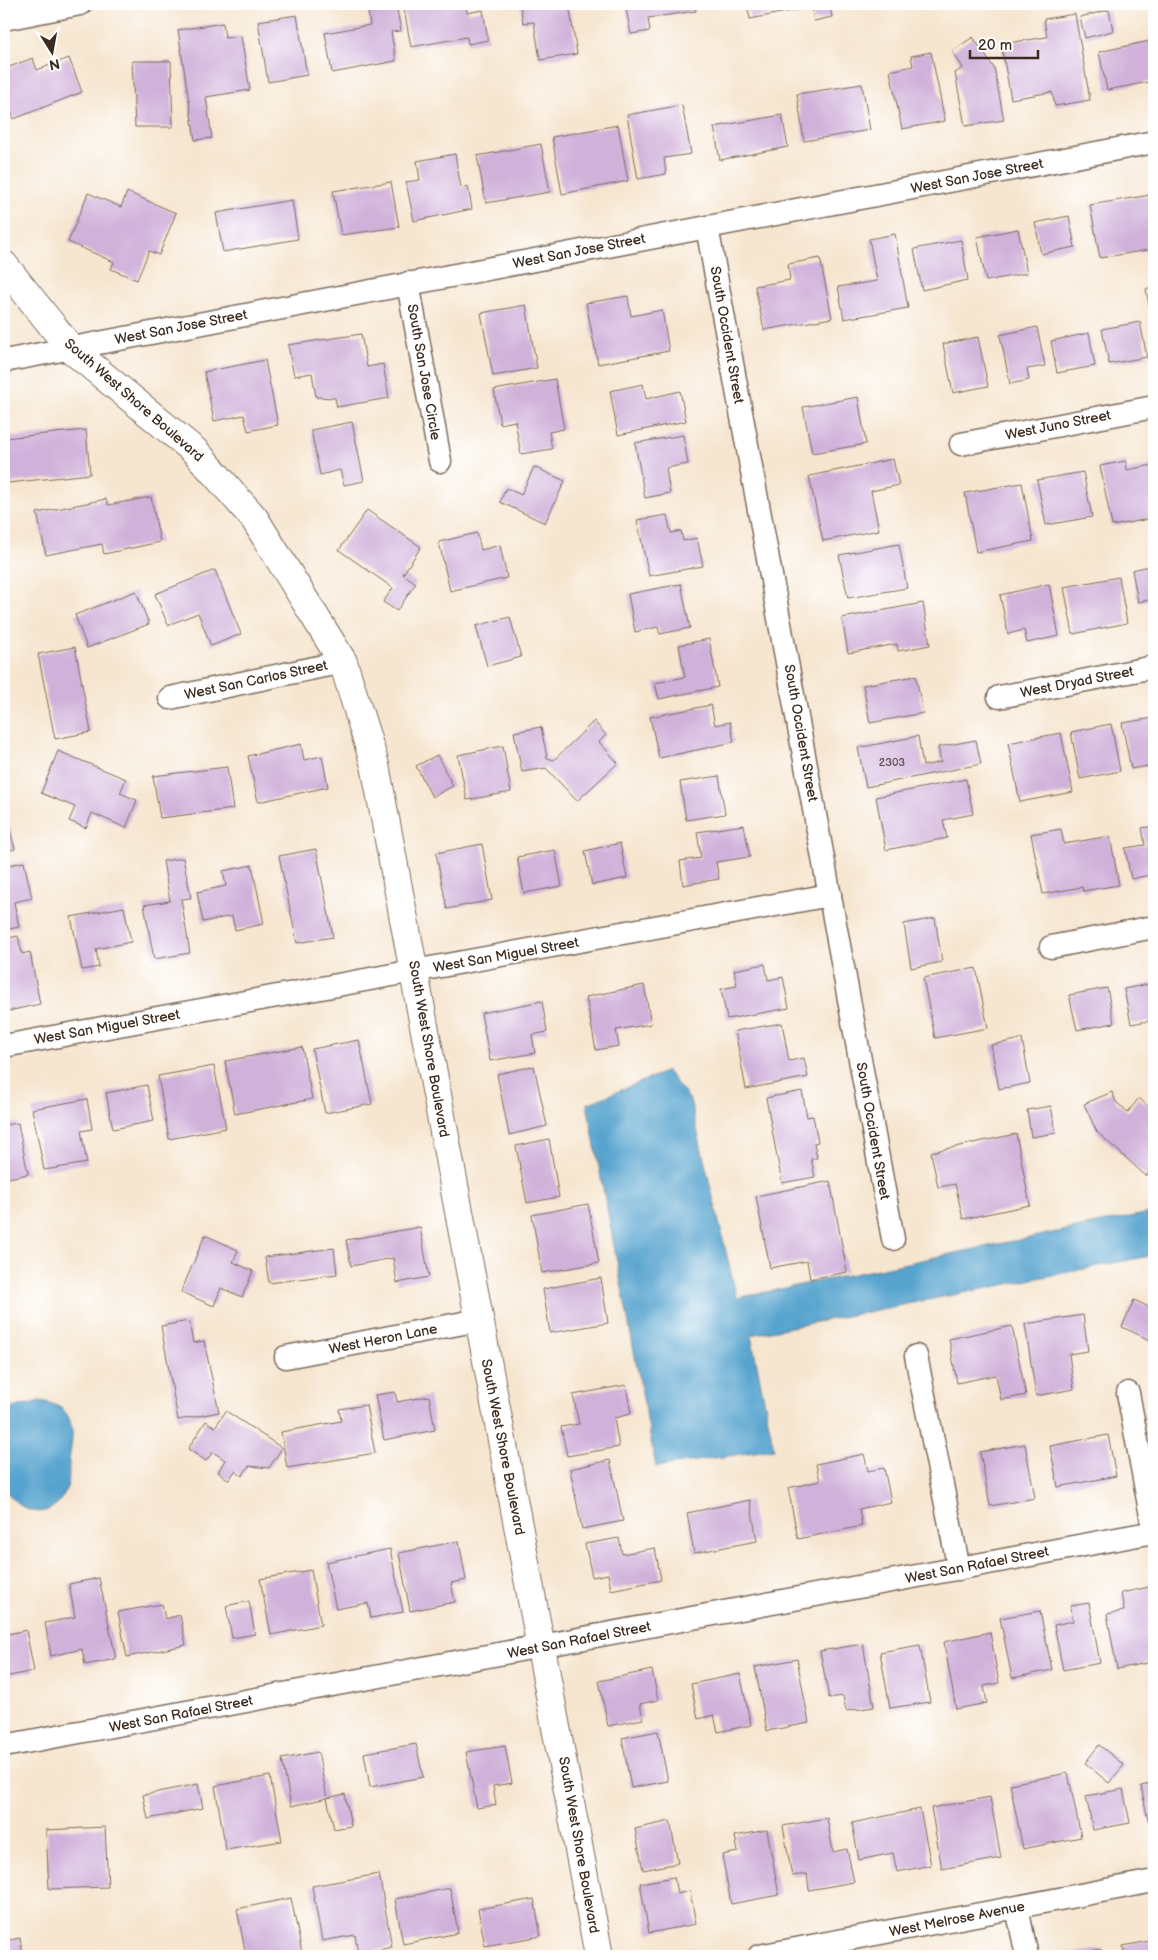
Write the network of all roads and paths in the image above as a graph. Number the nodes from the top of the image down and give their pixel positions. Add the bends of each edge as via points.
1 (80, 4) edge
2 (4, 19) edge
3 (1154, 142) edge
4 (707, 227) junction
5 (4, 265) edge
6 (408, 283) junction
7 (71, 349) junction
8 (4, 361) edge
9 (1154, 407) edge
10 (961, 444) dead end
11 (440, 461) dead end
12 (343, 662) junction
13 (1154, 667) edge
14 (999, 697) dead end
15 (170, 698) dead end
16 (830, 896) junction
17 (1154, 928) edge
18 (1051, 947) dead end
19 (415, 971) junction
20 (4, 1046) edge
21 (893, 1239) dead end
22 (479, 1320) junction
23 (916, 1356) dead end
24 (286, 1358) dead end
25 (1128, 1393) dead end
26 (1154, 1532) edge
27 (959, 1568) junction
28 (542, 1646) junction
29 (4, 1746) edge
30 (1154, 1881) edge
31 (1017, 1908) junction
32 (599, 1956) edge
33 (759, 1956) edge
34 (1027, 1956) edge

1 - 2 street
3 - 4 street, West San Jose Street
4 - 6 street, West San Jose Street
4 - 16 street, South Occident Street
5 - 7 street, South West Shore Boulevard
6 - 7 street, West San Jose Street
6 - 11 street, South San Jose Circle
7 - 8 street, West San Jose Street
7 - 12 street, South West Shore Boulevard via 196,452 235,496 254,518
9 - 10 street, West Juno Street
12 - 15 street, West San Carlos Street
12 - 19 street, South West Shore Boulevard via 375,765
13 - 14 street, West Dryad Street
16 - 19 street, West San Miguel Street
16 - 21 street, South Occident Street
17 - 18 street
19 - 20 street, West San Miguel Street
19 - 22 street, South West Shore Boulevard
22 - 24 street, West Heron Lane
22 - 28 street, South West Shore Boulevard
23 - 27 street
25 - 26 street
26 - 27 street, West San Rafael Street
27 - 28 street, West San Rafael Street
28 - 29 street, West San Rafael Street
28 - 32 street, South West Shore Boulevard
30 - 31 street, West Melrose Avenue
31 - 33 street, West Melrose Avenue
31 - 34 street

